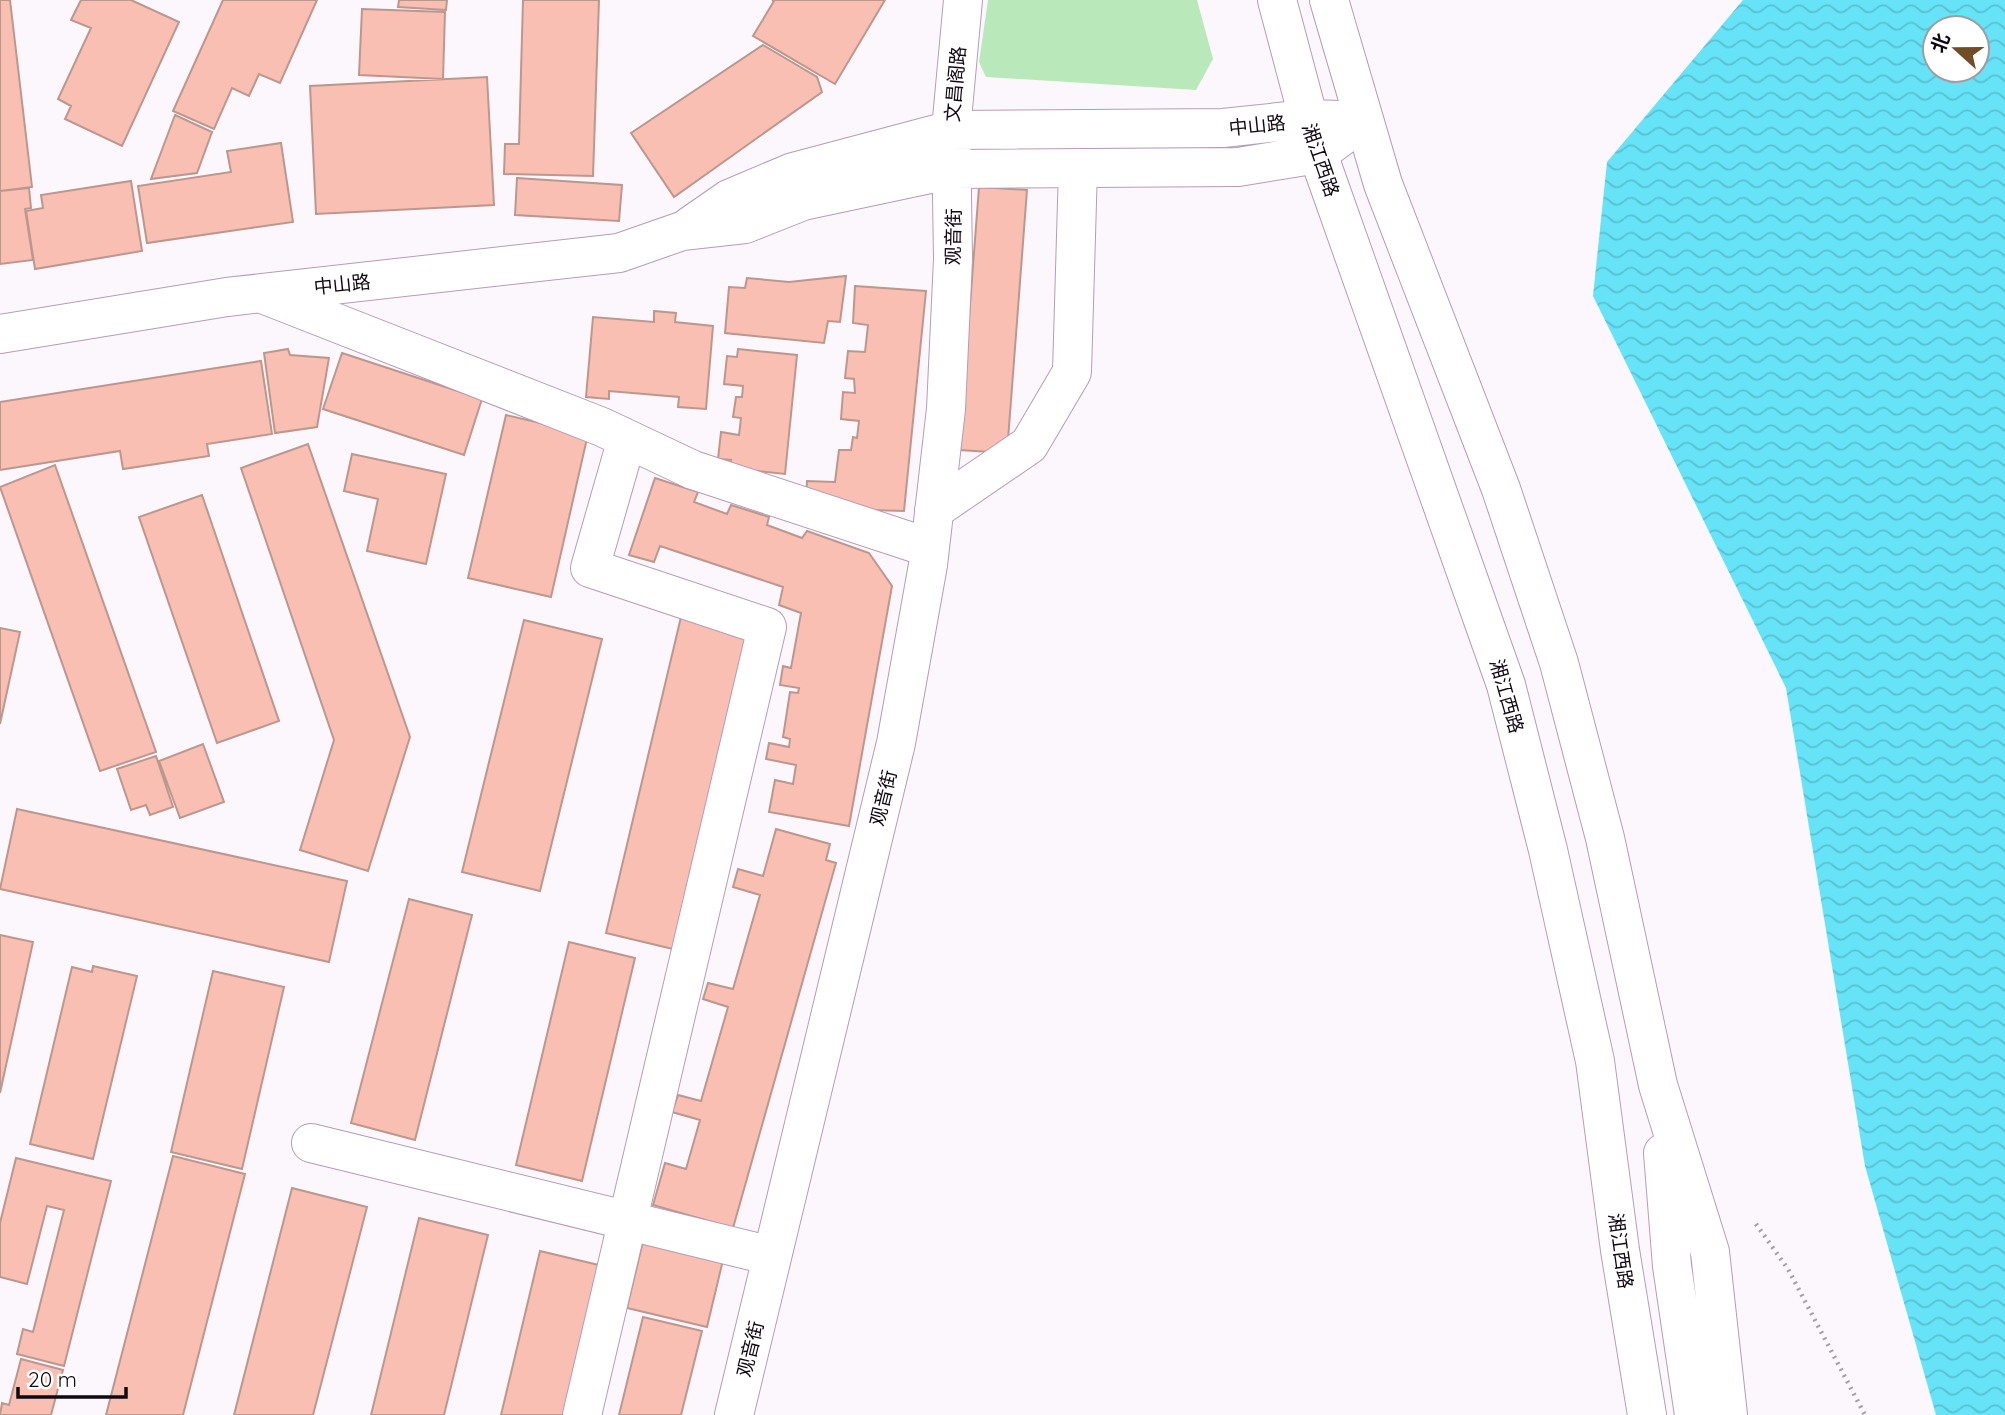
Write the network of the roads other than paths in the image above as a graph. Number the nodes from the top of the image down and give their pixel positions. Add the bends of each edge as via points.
1 (963, 0) edge
2 (1277, 0) edge
3 (1328, 0) edge
4 (1362, 121) junction
5 (951, 130) junction
6 (1313, 136) junction
7 (1079, 168) junction
8 (954, 169) junction
9 (682, 231) junction
10 (260, 293) junction
11 (0, 334) edge
12 (627, 439) junction
13 (934, 510) junction
14 (930, 548) junction
15 (1658, 1086) junction
16 (310, 1143) dead end
17 (627, 1221) junction
18 (772, 1256) junction
19 (582, 1415) edge
20 (734, 1415) edge
21 (1647, 1415) edge
22 (1694, 1415) edge
23 (1728, 1415) edge

1 - 5 street, 文昌阁路
2 - 6 street, 湘江西路
3 - 4 street
4 - 6 street, 中山路
4 - 15 street via 1501,489 1559,663 1605,838
5 - 6 street, 中山路 via 1223,128
5 - 8 street, 文昌阁路
5 - 9 street, 中山路 via 793,172 729,200
6 - 7 street, 中山路 via 1238,167
6 - 21 street, 湘江西路 via 1506,684 1595,1061
7 - 8 street, 中山路
7 - 13 street via 1072,372 1029,444
8 - 9 street, 中山路 via 803,201 745,223
8 - 13 street, 观音街 via 946,409
9 - 10 street, 中山路 via 619,253
10 - 11 street, 中山路
10 - 12 street
12 - 14 street via 693,470
12 - 17 street via 590,568 767,627
13 - 14 street, 观音街
14 - 18 street, 观音街 via 896,743
15 - 22 street via 1672,1266
15 - 23 street via 1710,1252
16 - 17 street
17 - 18 street
17 - 19 street
18 - 20 street, 观音街

